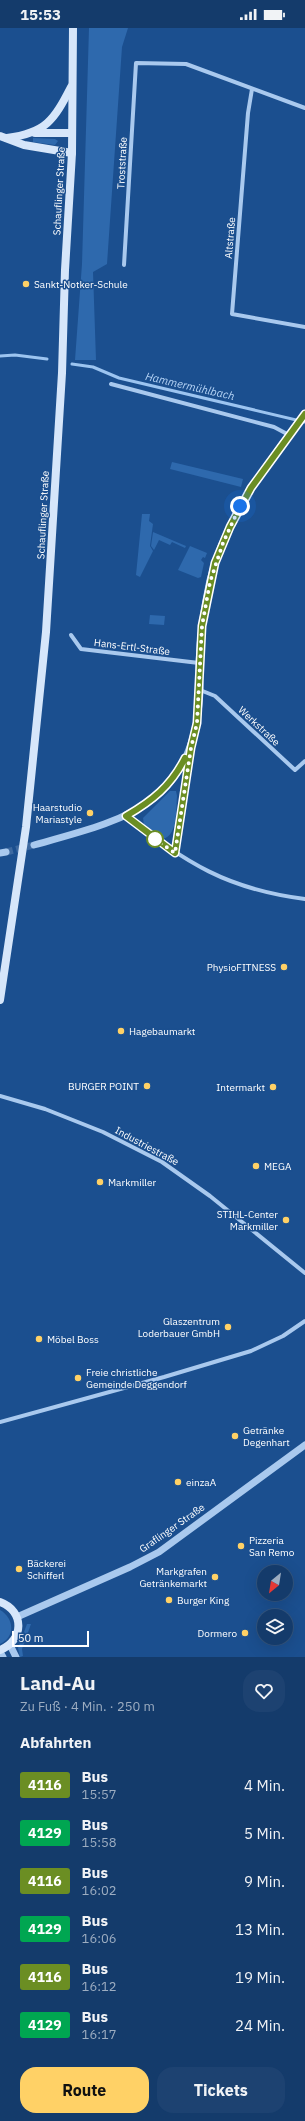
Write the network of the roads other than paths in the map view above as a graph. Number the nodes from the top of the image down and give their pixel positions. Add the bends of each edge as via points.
1 (73, 28) edge
2 (72, 84) junction
3 (252, 88) junction
4 (305, 108) edge
5 (30, 133) junction
6 (72, 133) junction
7 (3, 137) edge
8 (72, 153) junction
9 (124, 265) dead end
10 (305, 327) edge
11 (111, 384) dead end
12 (304, 415) edge
13 (289, 435) junction
14 (71, 635) dead end
15 (199, 663) junction
16 (200, 690) junction
17 (191, 748) junction
18 (305, 761) edge
19 (126, 816) junction
20 (34, 845) tunnel mouth
21 (175, 853) junction
22 (305, 899) edge
23 (0, 1000) edge
24 (0, 1096) edge
25 (305, 1273) edge
26 (305, 1321) edge
27 (0, 1422) edge
28 (305, 1445) edge
29 (0, 1602) edge
30 (17, 1617) junction
31 (10, 1645) junction
32 (0, 1651) edge
33 (3, 1657) edge
34 (16, 1657) edge

1 - 2 main road, Schauflinger Straße
2 - 5 main road via 62,105 49,122
2 - 6 main road, Schauflinger Straße
3 - 4 street
3 - 9 street, Troststraße via 186,64 136,63
3 - 10 street, Altstraße via 232,314
5 - 6 main road
5 - 7 main road
6 - 8 main road, Schauflinger Straße
7 - 8 main road via 30,147
8 - 23 main road, Schauflinger Straße via 46,632 26,827
11 - 13 street via 274,427
12 - 13 street
13 - 15 street via 251,488 223,543 210,582 202,626
14 - 15 street, Hans-Ertl-Straße via 81,649
15 - 16 street
16 - 17 street via 197,728
16 - 18 street, Werkstraße via 215,696 295,770
17 - 19 street via 179,770 160,794
17 - 21 street
19 - 20 street via 103,826
19 - 21 street
21 - 22 street via 230,882
24 - 25 street, Industriestraße via 44,1109 104,1132 162,1162 210,1196
26 - 27 street via 283,1336 251,1351
28 - 30 street, Graflinger Straße via 159,1552
29 - 30 main road via 13,1610
30 - 31 main road via 18,1634
31 - 32 main road
31 - 34 street
32 - 33 street

